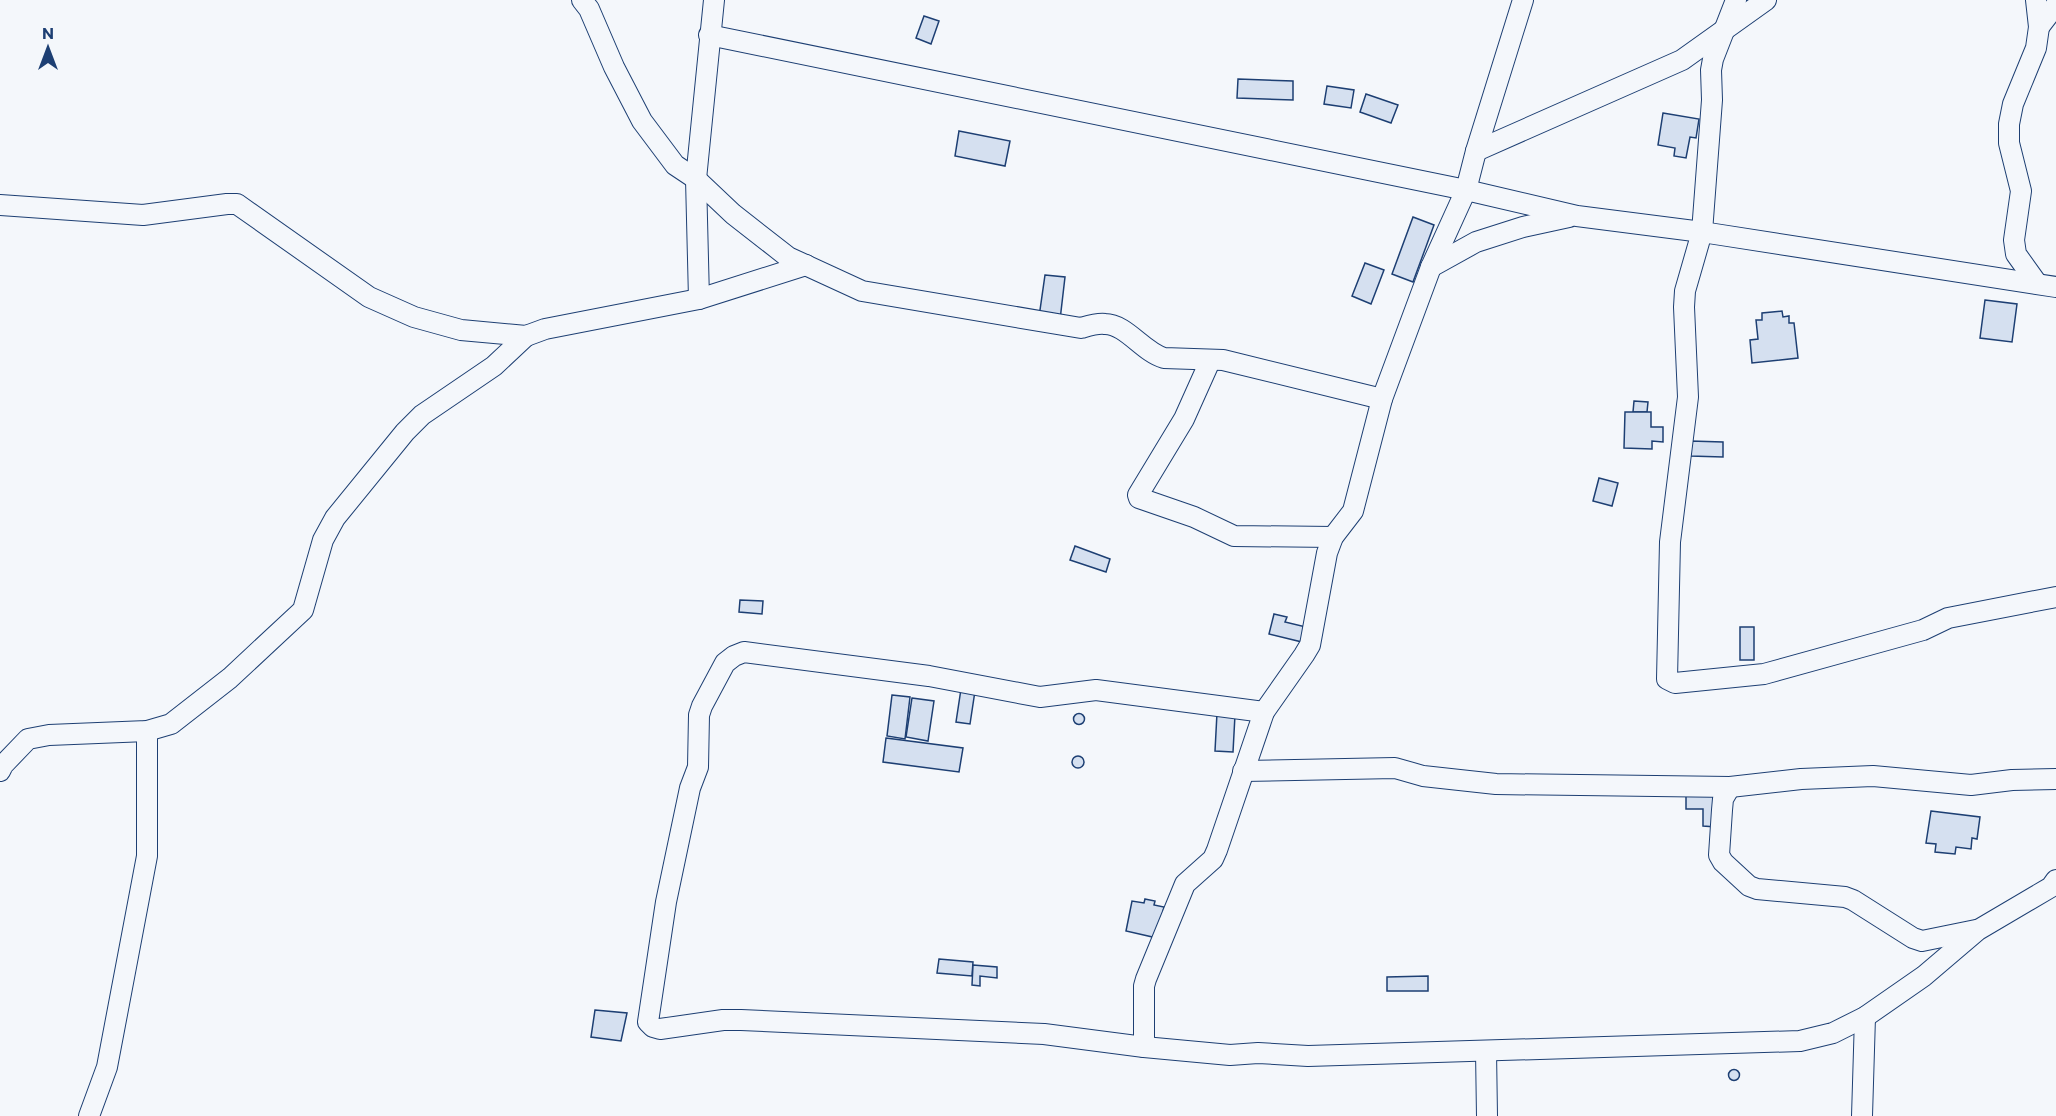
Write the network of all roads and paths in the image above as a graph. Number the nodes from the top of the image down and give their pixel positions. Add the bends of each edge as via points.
1 (582, 0) edge
2 (714, 0) edge
3 (1523, 0) edge
4 (1736, 0) edge
5 (1766, 0) edge
6 (2036, 0) edge
7 (2056, 5) edge
8 (2039, 27) junction
9 (1724, 31) junction
10 (710, 35) junction
11 (1476, 151) junction
12 (696, 179) junction
13 (1466, 190) junction
14 (0, 205) edge
15 (1577, 216) junction
16 (1702, 232) junction
17 (806, 266) junction
18 (1431, 267) junction
19 (2036, 282) junction
20 (2056, 286) edge
21 (699, 299) junction
22 (526, 336) junction
23 (1210, 361) junction
24 (1382, 399) junction
25 (1333, 537) junction
26 (2056, 597) edge
27 (1264, 712) junction
28 (147, 731) junction
29 (0, 771) edge
30 (1244, 771) junction
31 (2056, 779) edge
32 (1730, 787) junction
33 (2056, 880) edge
34 (1978, 930) junction
35 (1865, 1017) junction
36 (1144, 1047) junction
37 (1486, 1051) junction
38 (89, 1116) edge
39 (1487, 1116) edge
40 (1862, 1116) edge

1 - 12 street via 642,121 675,165
2 - 10 street
3 - 11 street
4 - 9 street
5 - 9 street
6 - 8 street
7 - 8 street
8 - 19 street via 2036,48 2009,124 2009,143 2021,191 2014,240 2016,254
9 - 11 street via 1682,60
9 - 16 street via 1711,70
10 - 12 street
10 - 13 street
11 - 13 street
12 - 17 street via 733,214 788,257
12 - 21 street
13 - 15 street
13 - 18 street
14 - 22 street via 143,215 237,204 369,297 414,317 460,330
15 - 16 street
15 - 18 street via 1522,227 1476,242
16 - 19 street
16 - 26 street via 1685,291 1688,397 1670,542 1667,679 1675,683 1764,674 1923,630 1948,618
17 - 21 street
17 - 23 street via 862,291 1081,328 1104,323 1115,326 1155,356
18 - 24 street
19 - 20 street
21 - 22 street
22 - 28 street via 494,366 422,415 384,458 323,540 303,610 222,685 171,724
23 - 24 street via 1223,360
23 - 25 street via 1184,418 1139,498 1234,536
24 - 25 street via 1353,511
25 - 27 street via 1310,645
27 - 30 street
27 - 36 street via 1096,690 1040,697 929,676 744,652 725,663 702,706 698,767 666,902 648,1022 653,1027 723,1020 764,1021 1044,1034
28 - 29 street via 48,735 28,740
28 - 38 street via 147,856 107,1067
30 - 32 street via 1395,768 1423,776 1496,784
30 - 36 street via 1213,859 1185,884 1146,979
31 - 32 street via 1971,785 1873,776
32 - 34 street via 1722,810 1719,855 1749,886 1845,897 1922,940
33 - 34 street via 2051,887
34 - 35 street via 1924,976
35 - 37 street via 1833,1033 1800,1041
35 - 40 street
36 - 37 street via 1230,1055 1308,1056
37 - 39 street

